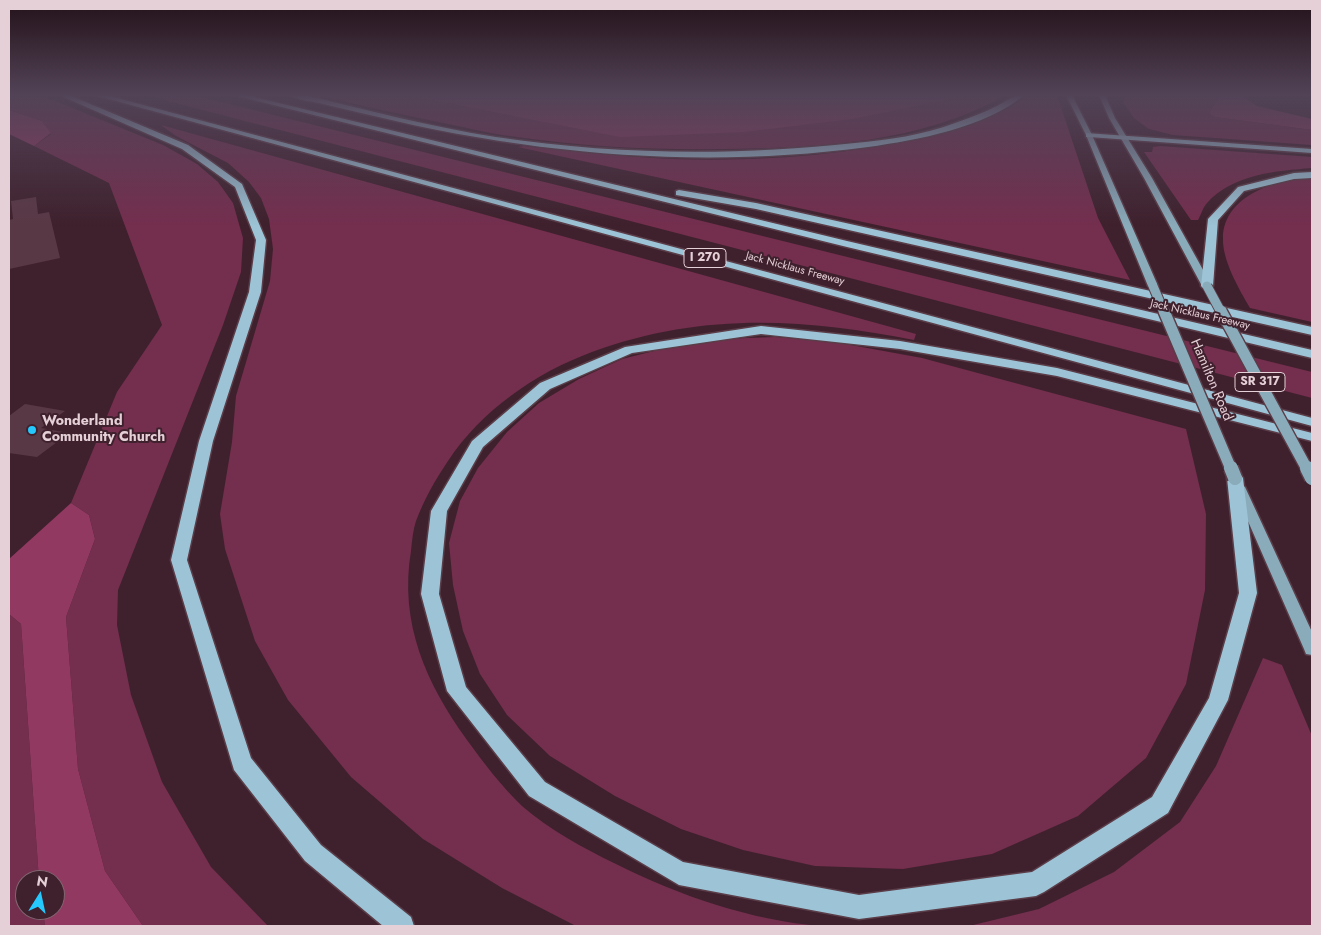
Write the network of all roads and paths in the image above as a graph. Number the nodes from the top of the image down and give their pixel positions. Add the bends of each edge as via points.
1 (163, 139) edge
2 (259, 139) edge
3 (417, 139) edge
4 (502, 139) edge
5 (899, 139) edge
6 (1091, 139) edge
7 (1125, 139) edge
8 (1146, 139) edge
9 (1312, 151) edge
10 (556, 172) junction
11 (1312, 175) edge
12 (1207, 286) junction
13 (1312, 330) edge
14 (1312, 354) edge
15 (1312, 422) edge
16 (1312, 437) edge
17 (1235, 478) junction
18 (1312, 478) edge
19 (1312, 649) edge
20 (402, 926) edge

1 - 20 highway via 185,148 239,186 261,240 255,292 206,441 179,560 242,764 313,853
2 - 15 highway, Jack Nicklaus Freeway / I 270
3 - 10 highway, Jack Nicklaus Freeway
4 - 5 highway via 656,155 772,154 876,144
6 - 17 main road, Hamilton Road, bridge
7 - 12 main road, SR 317
8 - 9 highway
10 - 13 highway via 756,206
10 - 14 highway, Jack Nicklaus Freeway
11 - 12 highway via 1240,189 1213,219
12 - 18 main road, SR 317, bridge
16 - 17 highway via 1057,372 900,345 761,330 629,350 545,386 477,444 439,511 430,594 457,691 537,789 679,874 859,907 1036,884 1160,805 1218,700 1248,593
17 - 19 main road, Hamilton Road

